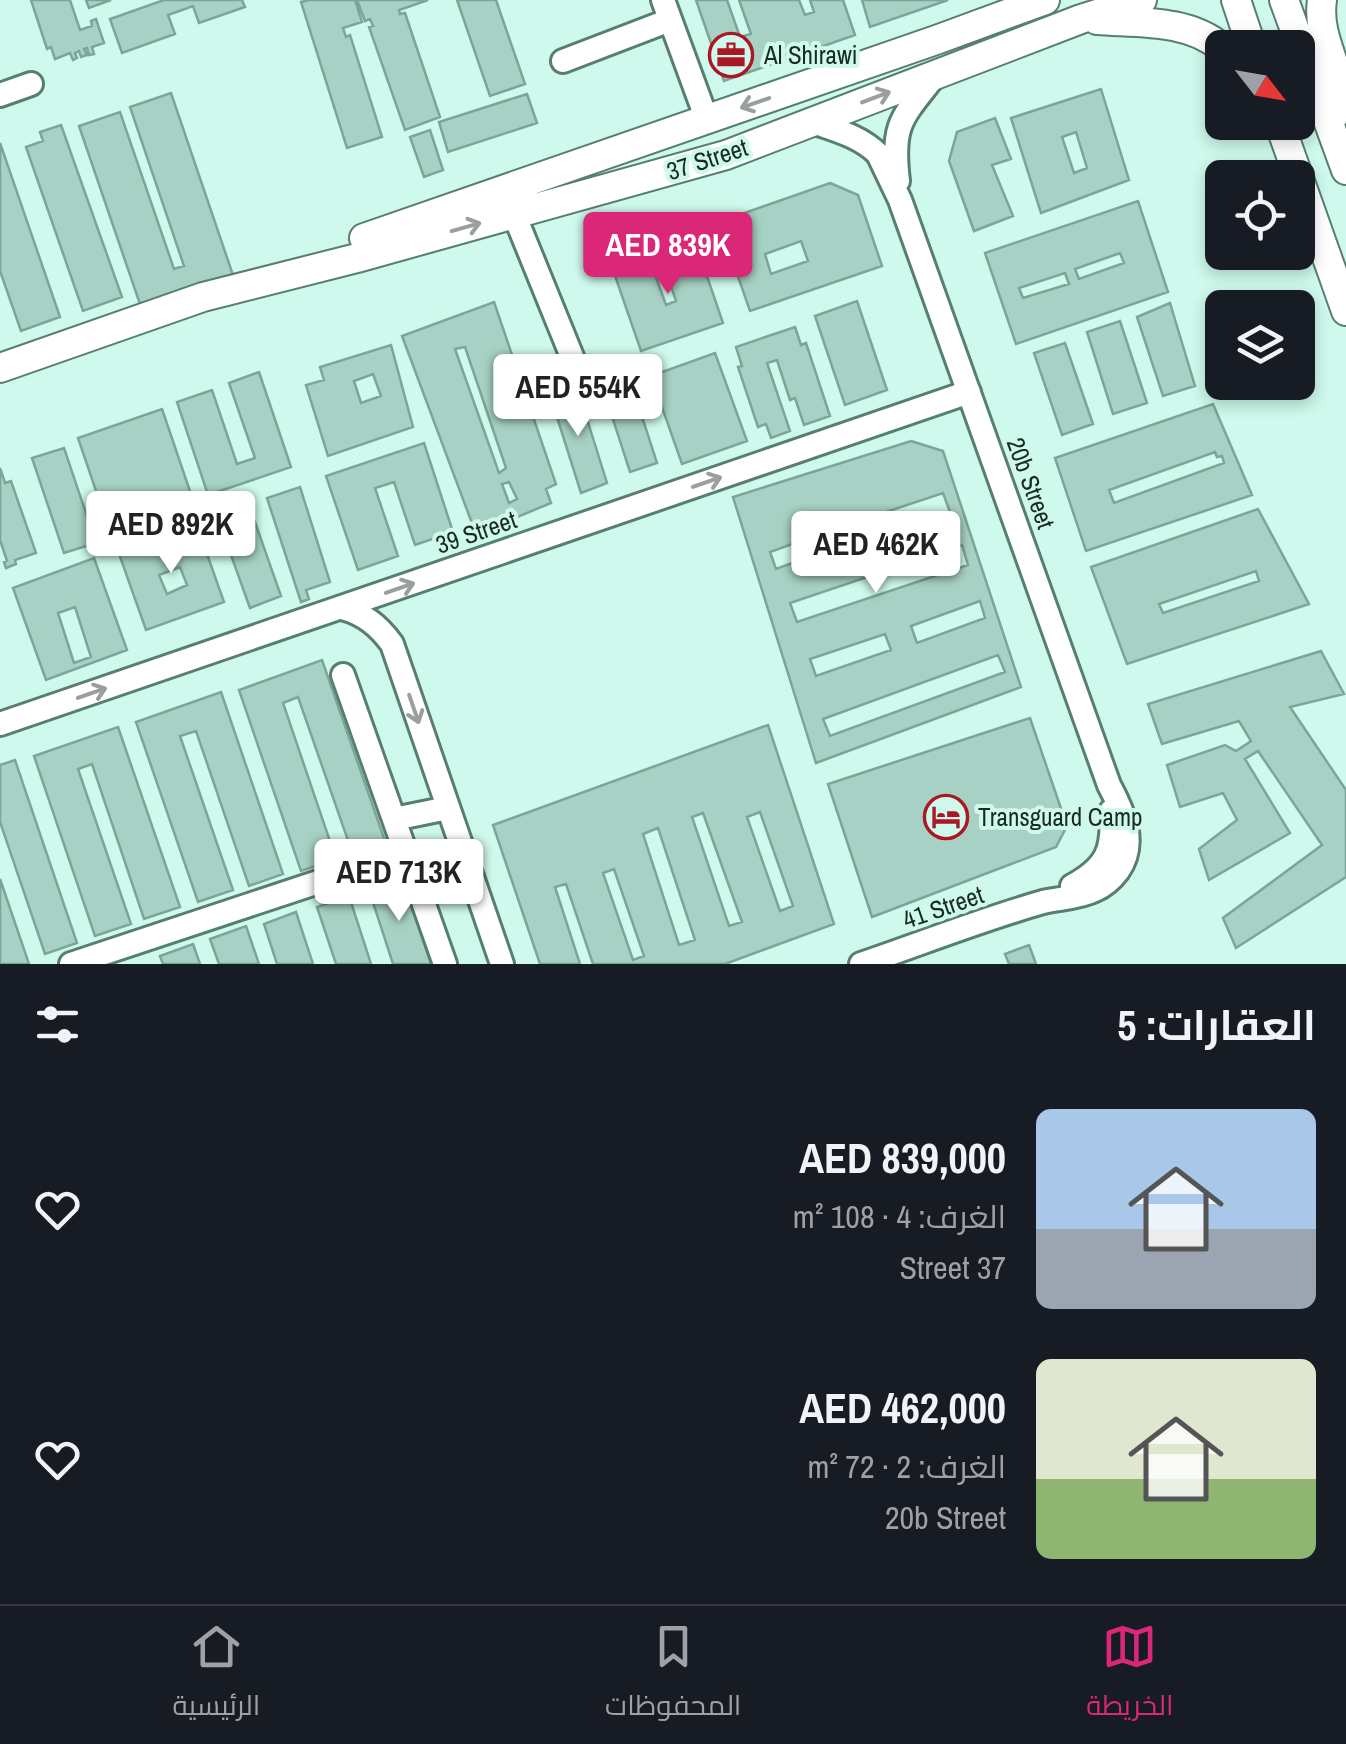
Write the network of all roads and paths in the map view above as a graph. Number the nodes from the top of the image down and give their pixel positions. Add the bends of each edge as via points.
1 (1045, 0) edge
2 (1142, 0) edge
3 (1236, 0) edge
4 (1284, 0) edge
5 (1322, 0) edge
6 (667, 10) edge
7 (1081, 19) junction
8 (1246, 30) edge
9 (1205, 37) edge
10 (563, 61) dead end
11 (936, 74) junction
12 (31, 84) dead end
13 (0, 96) edge
14 (707, 120) junction
15 (812, 122) junction
16 (1329, 124) junction
17 (1285, 140) edge
18 (1346, 170) edge
19 (900, 200) junction
20 (514, 214) junction
21 (203, 298) junction
22 (1346, 311) edge
23 (0, 368) edge
24 (577, 369) dead end
25 (969, 392) junction
26 (342, 608) junction
27 (343, 675) dead end
28 (0, 724) edge
29 (1109, 784) joint
30 (448, 808) junction
31 (394, 819) junction
32 (406, 852) junction
33 (71, 964) edge
34 (445, 964) edge
35 (502, 964) edge
36 (861, 964) edge

1 -> 14 street, 37 Street
2 - 7 street, 37 Street
3 - 8 street
4 - 16 street
5 - 16 street via 1322,30 1339,86
6 - 10 street
6 - 14 street
7 - 9 street via 1176,26
7 - 11 street, 37 Street
15 -> 11 street, 37 Street
11 - 19 street, 20b Street via 896,135
12 - 13 street
14 - 21 street, 37 Street via 317,252
15 - 19 street, 20b Street via 872,148
15 - 20 street, 37 Street via 726,155
16 - 18 street
17 - 22 street
19 - 25 street, 20b Street
21 -> 20 street, 37 Street
20 - 24 street
21 - 23 street, 37 Street
26 -> 25 street, 39 Street
25 - 29 street, 20b Street
28 -> 26 street, 39 Street
26 -> 30 street via 364,616 392,644
27 - 31 street
29 - 36 street, 41 Street via 1112,838 1092,875 1043,902
30 - 31 street
30 - 35 street
31 - 32 street
32 - 33 street
32 - 34 street

